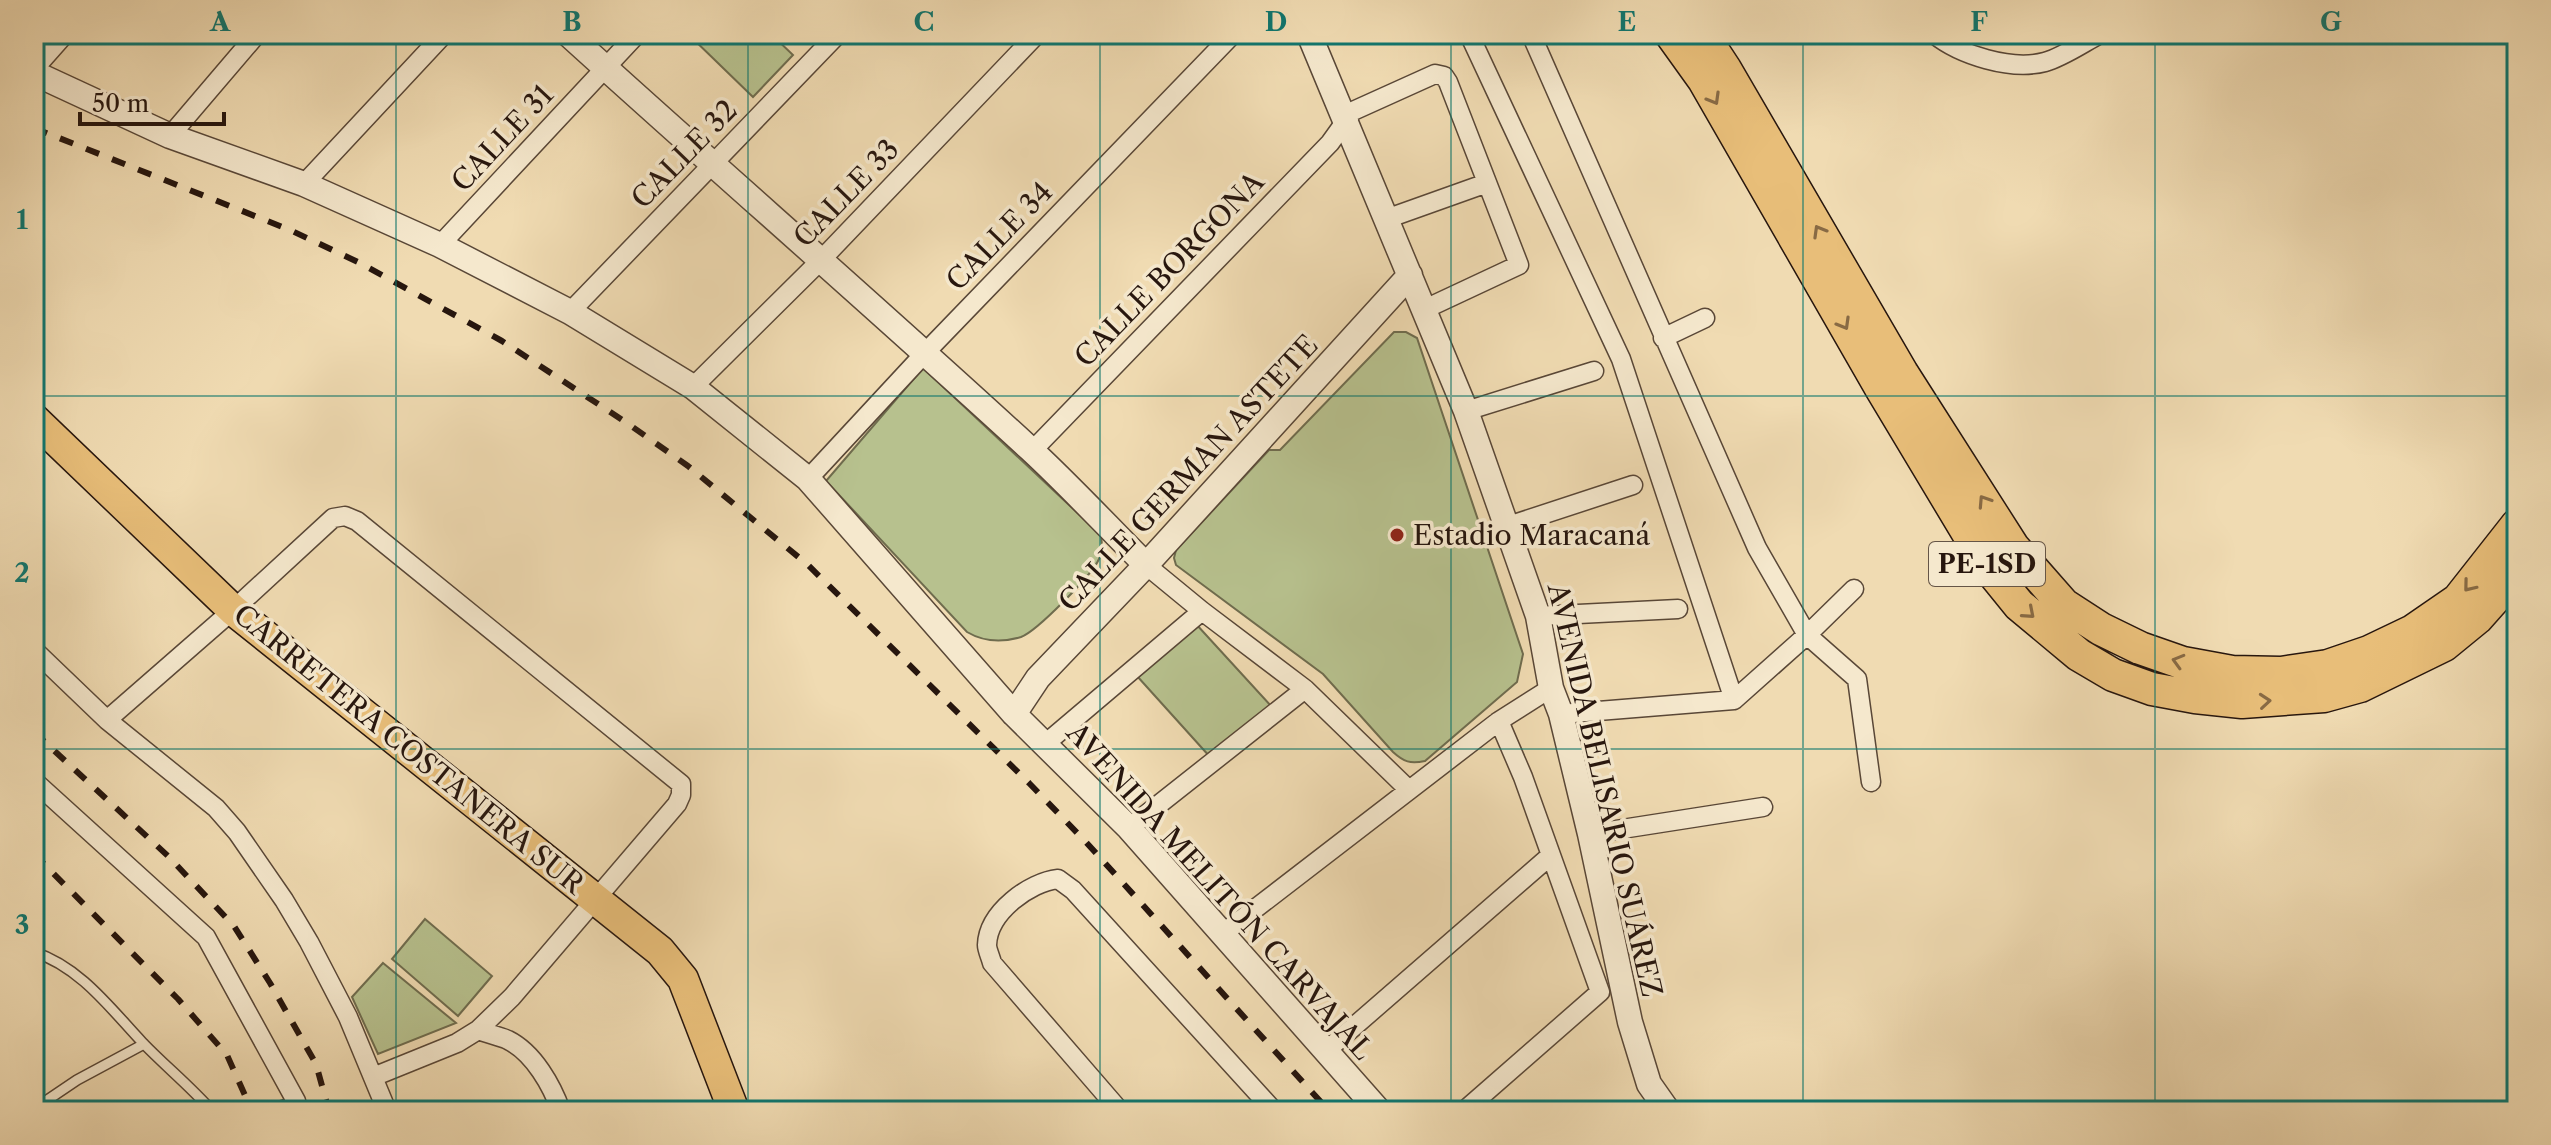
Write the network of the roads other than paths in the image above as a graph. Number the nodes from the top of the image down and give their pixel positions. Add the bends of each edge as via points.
1 (65, 34) edge
2 (257, 34) edge
3 (444, 34) edge
4 (568, 34) edge
5 (637, 34) edge
6 (838, 34) edge
7 (1037, 34) edge
8 (1233, 34) edge
9 (1309, 34) edge
10 (1469, 34) edge
11 (1531, 34) edge
12 (1671, 34) edge
13 (1702, 34) edge
14 (1934, 34) edge
15 (2100, 34) edge
16 (606, 68) junction
17 (34, 71) edge
18 (1344, 123) junction
19 (170, 136) junction
20 (712, 165) junction
21 (1487, 183) junction
22 (304, 184) junction
23 (1386, 219) junction
24 (440, 245) junction
25 (822, 259) junction
26 (1410, 275) junction
27 (1425, 309) junction
28 (570, 312) junction
29 (1705, 318) dead end
30 (1663, 338) junction
31 (924, 354) junction
32 (1594, 371) dead end
33 (693, 387) junction
34 (1466, 411) junction
35 (34, 419) edge
36 (1032, 451) junction
37 (808, 479) junction
38 (1633, 485) dead end
39 (2517, 525) edge
40 (1505, 527) junction
41 (1146, 565) junction
42 (2517, 573) edge
43 (1854, 589) dead end
44 (1678, 609) dead end
45 (233, 610) junction
46 (1202, 611) junction
47 (1538, 616) junction
48 (1807, 635) junction
49 (34, 650) edge
50 (1551, 688) junction
51 (1305, 689) junction
52 (1734, 700) junction
53 (1014, 714) junction
54 (1561, 714) junction
55 (107, 720) junction
56 (1499, 721) junction
57 (1045, 744) junction
58 (34, 781) edge
59 (1871, 782) dead end
60 (1408, 789) junction
61 (1763, 807) dead end
62 (1129, 828) junction
63 (1590, 834) junction
64 (1550, 856) junction
65 (596, 899) junction
66 (1221, 935) junction
67 (34, 952) edge
68 (478, 1030) junction
69 (144, 1044) junction
70 (1327, 1050) junction
71 (373, 1077) junction
72 (297, 1106) edge
73 (34, 1109) edge
74 (212, 1111) edge
75 (265, 1111) edge
76 (387, 1111) edge
77 (561, 1111) edge
78 (734, 1111) edge
79 (1120, 1111) edge
80 (1274, 1111) edge
81 (1379, 1111) edge
82 (1464, 1111) edge
83 (1668, 1111) edge

1 - 17 street
2 - 19 street
3 - 22 street
4 - 16 street
5 - 16 street, CALLE 31
6 - 20 street, CALLE 32
7 - 25 street, CALLE 33
8 - 31 street, CALLE 34
9 - 18 street, AVENIDA BELISARIO SUÁREZ
10 - 52 street via 1621,359
11 - 30 street
12 -> 42 highway, PE-1SD via 1704,80 1989,568 2019,605 2079,655 2113,675 2195,697 2242,702 2324,696 2360,686 2444,645
39 -> 13 highway, PE-1SD via 2458,600 2413,631 2328,666 2281,673 2232,672 2183,663 2101,629 2064,605 2013,547 1902,373
14 - 15 street via 2001,64 2045,62
16 - 20 street
16 - 24 street, CALLE 31
17 - 19 street, AVENIDA MELITÓN CARVAJAL
18 - 21 street, CALLE BORGONA via 1353,111 1435,74 1444,76
18 - 23 street, AVENIDA BELISARIO SUÁREZ
18 - 36 street, CALLE BORGONA
19 - 22 street, AVENIDA MELITÓN CARVAJAL
20 - 25 street
20 - 28 street, CALLE 32
21 - 23 street
21 - 27 street via 1519,265
22 - 24 street, AVENIDA MELITÓN CARVAJAL
23 - 26 street, AVENIDA BELISARIO SUÁREZ
24 - 28 street, AVENIDA MELITÓN CARVAJAL
25 - 31 street
25 - 33 street, CALLE 33
26 - 27 street, AVENIDA BELISARIO SUÁREZ
26 - 41 street, CALLE GERMAN ASTETE
27 - 34 street, AVENIDA BELISARIO SUÁREZ
28 - 33 street, AVENIDA MELITÓN CARVAJAL
29 - 30 street
30 - 48 street via 1757,548
31 - 36 street
31 - 37 street, CALLE 34
32 - 34 street
33 - 37 street, AVENIDA MELITÓN CARVAJAL
34 - 40 street, AVENIDA BELISARIO SUÁREZ
35 - 45 main road, CARRETERA COSTANERA SUR
36 - 41 street
37 - 53 street, AVENIDA MELITÓN CARVAJAL
38 - 40 street
40 - 47 street, AVENIDA BELISARIO SUÁREZ
41 - 46 street
41 - 53 street, CALLE GERMAN ASTETE via 1038,678
43 - 48 street
44 - 47 street
45 - 55 street
45 - 65 main road, CARRETERA COSTANERA SUR
45 - 65 street via 333,518 357,521 681,784 677,804
46 - 51 street
46 - 57 street
47 - 50 street, AVENIDA BELISARIO SUÁREZ
48 - 52 street
48 - 59 street via 1857,679
49 - 55 street
50 - 54 street, AVENIDA BELISARIO SUÁREZ
50 - 56 street
51 - 60 street
51 - 62 street
52 - 54 street
53 - 57 street, AVENIDA MELITÓN CARVAJAL
54 - 63 street, AVENIDA BELISARIO SUÁREZ
55 - 71 street via 216,808 237,832 309,942
56 - 60 street
56 - 64 street
57 - 62 street, AVENIDA MELITÓN CARVAJAL
58 - 72 street via 206,937
60 - 66 street
61 - 63 street
62 - 66 street, AVENIDA MELITÓN CARVAJAL
63 - 83 street, AVENIDA BELISARIO SUÁREZ via 1630,1022 1649,1084
64 - 70 street
64 - 82 street via 1600,992
65 - 68 street
65 - 78 main road, CARRETERA COSTANERA SUR via 660,951 683,979
66 - 70 street, AVENIDA MELITÓN CARVAJAL
67 - 69 lane via 91,986
68 - 71 street
68 - 77 street via 511,1041 534,1062
69 - 73 lane
69 - 74 lane
70 - 81 street, AVENIDA MELITÓN CARVAJAL
71 - 76 street
72 - 75 lane
79 - 80 street via 992,963 987,945 993,925 1042,881 1058,879 1073,890

